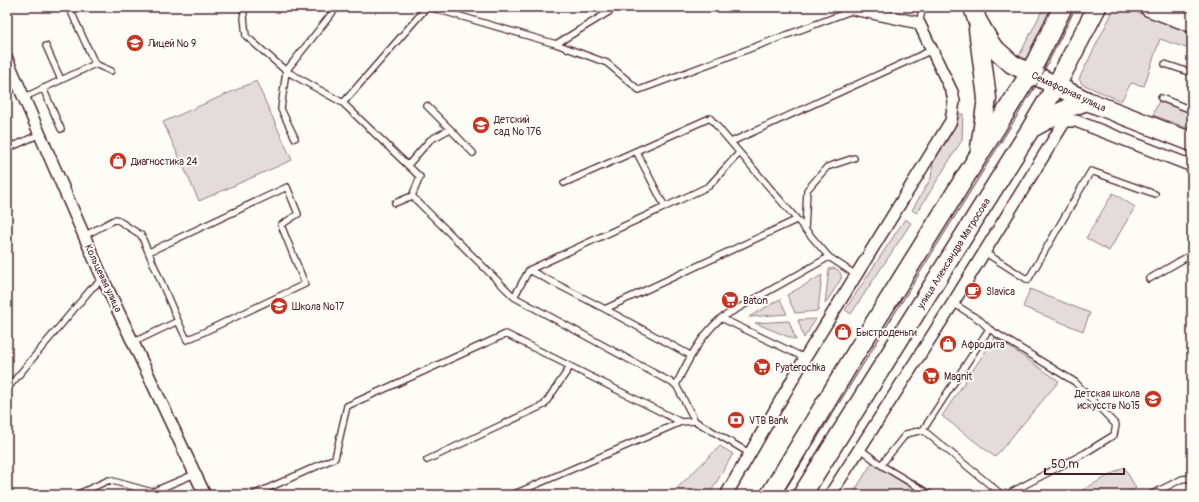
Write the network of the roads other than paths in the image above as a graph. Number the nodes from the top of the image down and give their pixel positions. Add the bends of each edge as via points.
1 (69, 7) edge
2 (243, 7) edge
3 (337, 7) edge
4 (428, 7) edge
5 (617, 7) edge
6 (923, 7) edge
7 (1063, 7) edge
8 (1097, 7) edge
9 (1149, 7) edge
10 (1167, 7) edge
11 (848, 8) edge
12 (976, 11) edge
13 (1192, 22) edge
14 (919, 23) junction
15 (556, 44) junction
16 (46, 46) dead end
17 (932, 50) junction
18 (7, 59) edge
19 (95, 64) junction
20 (1165, 64) dead end
21 (111, 71) dead end
22 (286, 71) junction
23 (1030, 73) junction
24 (1192, 73) edge
25 (62, 80) junction
26 (1056, 86) junction
27 (43, 88) junction
28 (25, 97) junction
29 (1161, 98) dead end
30 (1088, 101) junction
31 (343, 103) junction
32 (427, 106) dead end
33 (1192, 110) edge
34 (61, 129) dead end
35 (450, 130) junction
36 (1030, 130) junction
37 (40, 134) junction
38 (7, 137) edge
39 (295, 138) dead end
40 (731, 142) junction
41 (1192, 142) edge
42 (10, 148) edge
43 (636, 151) junction
44 (473, 153) dead end
45 (739, 153) junction
46 (978, 157) junction
47 (854, 158) dead end
48 (408, 165) junction
49 (1192, 166) edge
50 (564, 183) dead end
51 (1155, 194) dead end
52 (412, 196) junction
53 (396, 202) dead end
54 (665, 207) junction
55 (796, 220) junction
56 (805, 230) junction
57 (84, 236) junction
58 (149, 252) junction
59 (984, 252) junction
60 (1192, 254) edge
61 (829, 257) junction
62 (529, 270) junction
63 (856, 275) junction
64 (104, 279) junction
65 (1149, 279) dead end
66 (514, 297) junction
67 (952, 303) junction
68 (604, 309) junction
69 (721, 318) junction
70 (178, 321) junction
71 (988, 329) junction
72 (134, 342) junction
73 (690, 355) junction
74 (805, 358) junction
75 (570, 367) junction
76 (676, 385) junction
77 (7, 389) edge
78 (695, 421) junction
79 (681, 422) junction
80 (923, 430) junction
81 (858, 448) junction
82 (751, 454) junction
83 (427, 460) dead end
84 (881, 465) junction
85 (195, 474) junction
86 (1192, 478) edge
87 (152, 493) edge
88 (76, 495) edge
89 (205, 495) edge
90 (252, 495) edge
91 (512, 495) edge
92 (726, 495) edge
93 (770, 495) edge
94 (802, 495) edge
95 (830, 495) edge
96 (931, 495) edge
97 (1150, 495) edge

1 - 19 lane
2 - 22 lane via 246,36
3 - 22 lane
4 - 15 lane
4 - 31 lane
5 - 15 lane
6 - 14 lane
7 - 23 highway
8 - 26 highway, улица Александра Матросова
9 - 13 highway
10 - 13 highway
11 - 14 street
11 - 15 lane via 639,90 607,63
12 - 23 highway, Семафорная улица via 992,46 1012,64
12 - 46 highway via 987,98
14 - 17 street
16 - 25 lane
17 - 40 lane
17 - 63 street via 952,92 954,101 951,121
18 - 28 street, Кольцевая улица
19 - 21 lane
19 - 25 lane
20 - 24 lane
22 - 31 lane
22 - 39 lane via 281,109
23 - 26 highway, Семафорная улица
23 - 46 highway
25 - 27 lane
26 - 30 highway, Семафорная улица
26 - 36 highway, улица Александра Матросова
27 - 28 lane
27 - 34 lane
28 - 37 street, Кольцевая улица
29 - 33 lane
30 - 36 highway via 1070,107
30 - 41 highway, Семафорная улица
31 - 48 lane
32 - 35 lane
35 - 44 lane
35 - 48 lane via 430,140
36 - 94 highway, улица Александра Матросова
37 - 42 lane
37 - 57 street, Кольцевая улица
38 - 42 lane
40 - 43 lane via 710,118
40 - 45 lane
43 - 50 lane
43 - 54 lane
45 - 54 lane via 709,186
45 - 55 lane
46 - 93 highway
47 - 56 lane via 828,167 807,190
48 - 52 lane via 420,177
49 - 59 street via 1076,121 1065,121
51 - 59 lane via 1091,171 1028,280
52 - 53 lane
52 - 66 lane
54 - 62 lane
55 - 56 lane
55 - 68 lane
56 - 61 lane
57 - 58 lane via 116,219 139,233
57 - 64 street, Кольцевая улица
58 - 70 lane
58 - 70 lane via 287,187 298,214 281,225 305,284 186,340
59 - 67 street
60 - 65 lane
61 - 63 lane
61 - 69 lane
62 - 66 lane
62 - 68 lane
63 - 74 street
64 - 72 street, Кольцевая улица
64 - 77 lane via 91,289
66 - 76 lane
67 - 71 lane via 981,321
67 - 81 street
68 - 73 lane
69 - 73 lane
69 - 74 lane
70 - 72 lane
71 - 80 lane
71 - 80 lane via 1075,382 1116,425 1114,435 1006,495 1001,494
72 - 85 street, Кольцевая улица
73 - 76 lane
74 - 82 street
75 - 79 lane
75 - 83 lane via 544,405
75 - 90 lane via 506,334 500,336 347,406 335,458
76 - 78 lane
78 - 79 lane
78 - 82 lane
79 - 91 lane
80 - 84 lane via 906,434
81 - 84 lane
81 - 95 street
82 - 92 street
84 - 96 lane
85 - 87 lane
85 - 89 street, Кольцевая улица
86 - 97 lane via 1182,479
87 - 88 lane via 109,480

